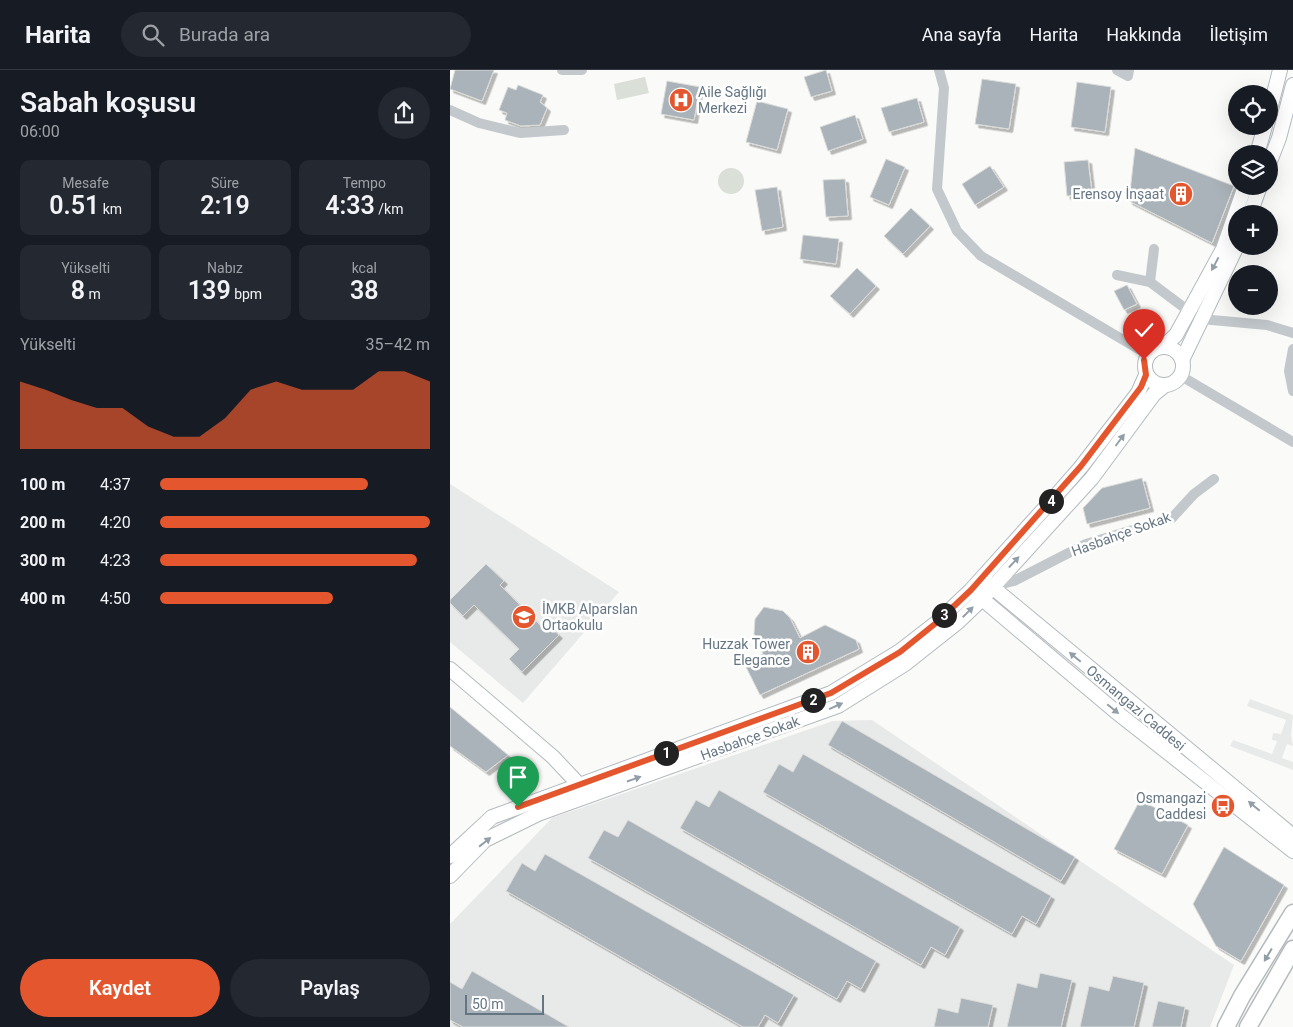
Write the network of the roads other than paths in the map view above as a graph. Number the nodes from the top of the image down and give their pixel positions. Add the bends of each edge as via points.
1 (562, 70) edge
2 (582, 70) edge
3 (938, 70) edge
4 (1117, 70) edge
5 (1129, 70) edge
6 (1280, 70) edge
7 (1276, 85) edge
8 (1293, 86) edge
9 (450, 110) edge
10 (564, 130) dead end
11 (1276, 145) edge
12 (1242, 195) edge
13 (1154, 249) dead end
14 (1232, 255) edge
15 (1117, 276) dead end
16 (1150, 282) junction
17 (1195, 316) junction
18 (1293, 333) edge
19 (1164, 346) junction
20 (1293, 349) edge
21 (1147, 354) junction
22 (1182, 358) junction
23 (1146, 375) junction
24 (1180, 376) junction
25 (1165, 385) junction
26 (1293, 391) edge
27 (1293, 442) edge
28 (1214, 479) dead end
29 (986, 582) junction
30 (976, 594) junction
31 (450, 670) edge
32 (584, 790) junction
33 (1293, 836) edge
34 (1293, 851) edge
35 (450, 856) edge
36 (450, 876) edge
37 (1293, 913) edge
38 (1293, 949) edge
39 (1226, 1027) edge
40 (1248, 1027) edge

1 - 2 street
3 - 21 street via 944,88 936,190 957,231 981,256
4 - 5 street via 1128,76
6 - 7 main road
8 - 11 main road
9 - 10 street via 479,123 520,134
12 -> 17 main road
13 - 16 street
14 - 17 main road
15 - 16 street
16 - 17 street
17 - 18 street
17 - 19 main road
17 - 22 main road
19 - 21 main road
19 - 22 main road
20 - 26 street via 1288,371
21 - 23 main road
22 - 24 main road
23 - 25 main road
23 - 29 main road via 1138,393
24 - 25 main road
24 - 27 street
29 -> 25 main road via 1092,478 1154,394
28 - 29 street, Hasbahçe Sokak via 1194,494 1172,518 1086,544 1014,581
29 - 30 main road, Hasbahçe Sokak
33 -> 29 main road, Osmangazi Caddesi
30 - 32 main road, Hasbahçe Sokak via 900,652 831,693
30 -> 34 main road, Osmangazi Caddesi via 1115,711
31 - 32 main road via 553,757
32 - 35 main road, Hasbahçe Sokak via 492,817
36 -> 32 main road, Hasbahçe Sokak via 486,840
37 -> 39 main road
38 - 40 main road

